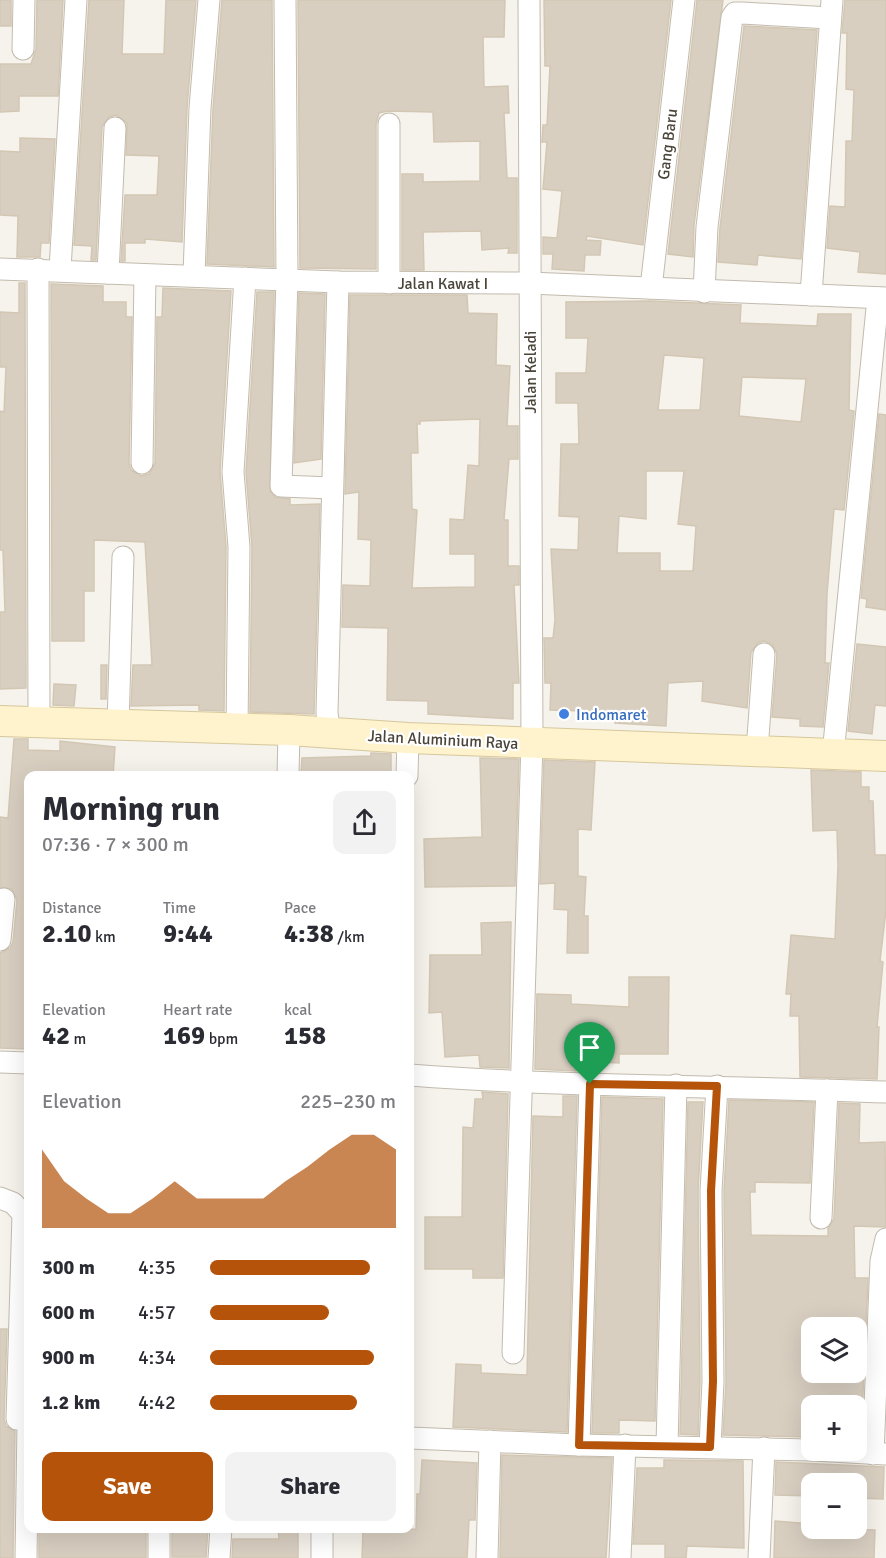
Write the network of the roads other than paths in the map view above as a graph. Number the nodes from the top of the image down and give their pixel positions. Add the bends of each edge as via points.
1 (24, 0) edge
2 (76, 0) edge
3 (208, 0) edge
4 (285, 0) edge
5 (528, 0) edge
6 (684, 0) edge
7 (831, 9) edge
8 (23, 49) dead end
9 (389, 124) dead end
10 (115, 128) dead end
11 (0, 269) edge
12 (38, 269) junction
13 (60, 269) junction
14 (108, 273) junction
15 (145, 275) junction
16 (194, 275) junction
17 (245, 278) junction
18 (287, 278) junction
19 (338, 282) junction
20 (389, 283) junction
21 (529, 283) junction
22 (651, 288) junction
23 (704, 292) junction
24 (811, 296) junction
25 (882, 298) edge
26 (142, 463) dead end
27 (332, 488) junction
28 (123, 556) dead end
29 (764, 654) dead end
30 (0, 721) edge
31 (39, 722) junction
32 (118, 725) junction
33 (237, 730) junction
34 (290, 730) junction
35 (330, 734) junction
36 (408, 738) junction
37 (532, 743) junction
38 (757, 751) junction
39 (833, 754) junction
40 (886, 756) edge
41 (288, 771) edge
42 (407, 771) edge
43 (4, 900) dead end
44 (0, 940) edge
45 (0, 1062) edge
46 (24, 1063) edge
47 (414, 1075) edge
48 (524, 1084) junction
49 (590, 1084) junction
50 (676, 1085) junction
51 (717, 1086) junction
52 (886, 1086) edge
53 (827, 1090) junction
54 (886, 1092) edge
55 (886, 1098) edge
56 (0, 1198) edge
57 (821, 1218) dead end
58 (886, 1239) edge
59 (513, 1353) dead end
60 (18, 1420) edge
61 (414, 1438) edge
62 (489, 1441) junction
63 (579, 1445) junction
64 (625, 1445) junction
65 (667, 1446) junction
66 (710, 1447) junction
67 (764, 1448) junction
68 (801, 1450) edge
69 (879, 1454) edge
70 (24, 1524) edge
71 (25, 1533) edge
72 (159, 1533) edge
73 (221, 1533) edge
74 (322, 1533) edge
75 (26, 1558) edge
76 (159, 1558) edge
77 (219, 1558) edge
78 (322, 1558) edge
79 (487, 1558) edge
80 (620, 1558) edge
81 (759, 1558) edge

1 - 8 street
2 - 13 street
3 - 16 street
4 - 18 street
5 - 21 street, Jalan Keladi
6 - 22 street, Gang Baru
7 - 23 street via 735,13 732,17 707,227
7 - 24 street
9 - 20 street
10 - 14 street
11 - 12 street, Jalan Kawat I
12 - 13 street, Jalan Kawat I
12 - 31 street
13 - 14 street, Jalan Kawat I
14 - 15 street, Jalan Kawat I
15 - 16 street, Jalan Kawat I
15 - 26 street
16 - 17 street, Jalan Kawat I
17 - 18 street, Jalan Kawat I
17 - 33 street via 233,472 239,547
18 - 19 street, Jalan Kawat I
18 - 27 street via 281,486
19 - 20 street, Jalan Kawat I
19 - 27 street
20 - 21 street, Jalan Kawat I
21 - 22 street, Jalan Kawat I
21 - 37 street, Jalan Keladi
22 - 23 street, Jalan Kawat I
23 - 24 street, Jalan Kawat I
24 - 25 street, Jalan Kawat I
25 - 39 street
27 - 35 street via 327,713
28 - 32 street
29 - 38 street
30 - 31 main road, Jalan Aluminium Raya
31 - 32 main road, Jalan Aluminium Raya
32 - 33 main road, Jalan Aluminium Raya
33 - 34 main road, Jalan Aluminium Raya
34 - 35 main road, Jalan Aluminium Raya
34 - 41 street
35 - 36 main road, Jalan Aluminium Raya
36 - 37 main road, Jalan Aluminium Raya
36 - 42 street
37 - 38 main road, Jalan Aluminium Raya
37 - 48 street, Jalan Keladi
38 - 39 main road, Jalan Aluminium Raya
39 - 40 main road, Jalan Aluminium Raya
43 - 44 street
45 - 46 street
47 - 48 street
48 - 49 street
48 - 59 street, Jalan Keladi
49 - 50 street
49 - 63 street
50 - 51 street
50 - 65 street
51 - 53 street
51 - 66 street via 711,1191
52 - 54 street
53 - 54 street
53 - 57 street
54 - 55 street
56 - 60 street via 13,1203 22,1214
58 - 69 street via 881,1261
60 - 70 street
61 - 62 street
62 - 63 street
62 - 79 street
63 - 64 street
64 - 65 street
64 - 80 street
65 - 66 street
66 - 67 street
67 - 68 street
67 - 81 street
71 - 75 street
72 - 76 street
73 - 77 street
74 - 78 street

